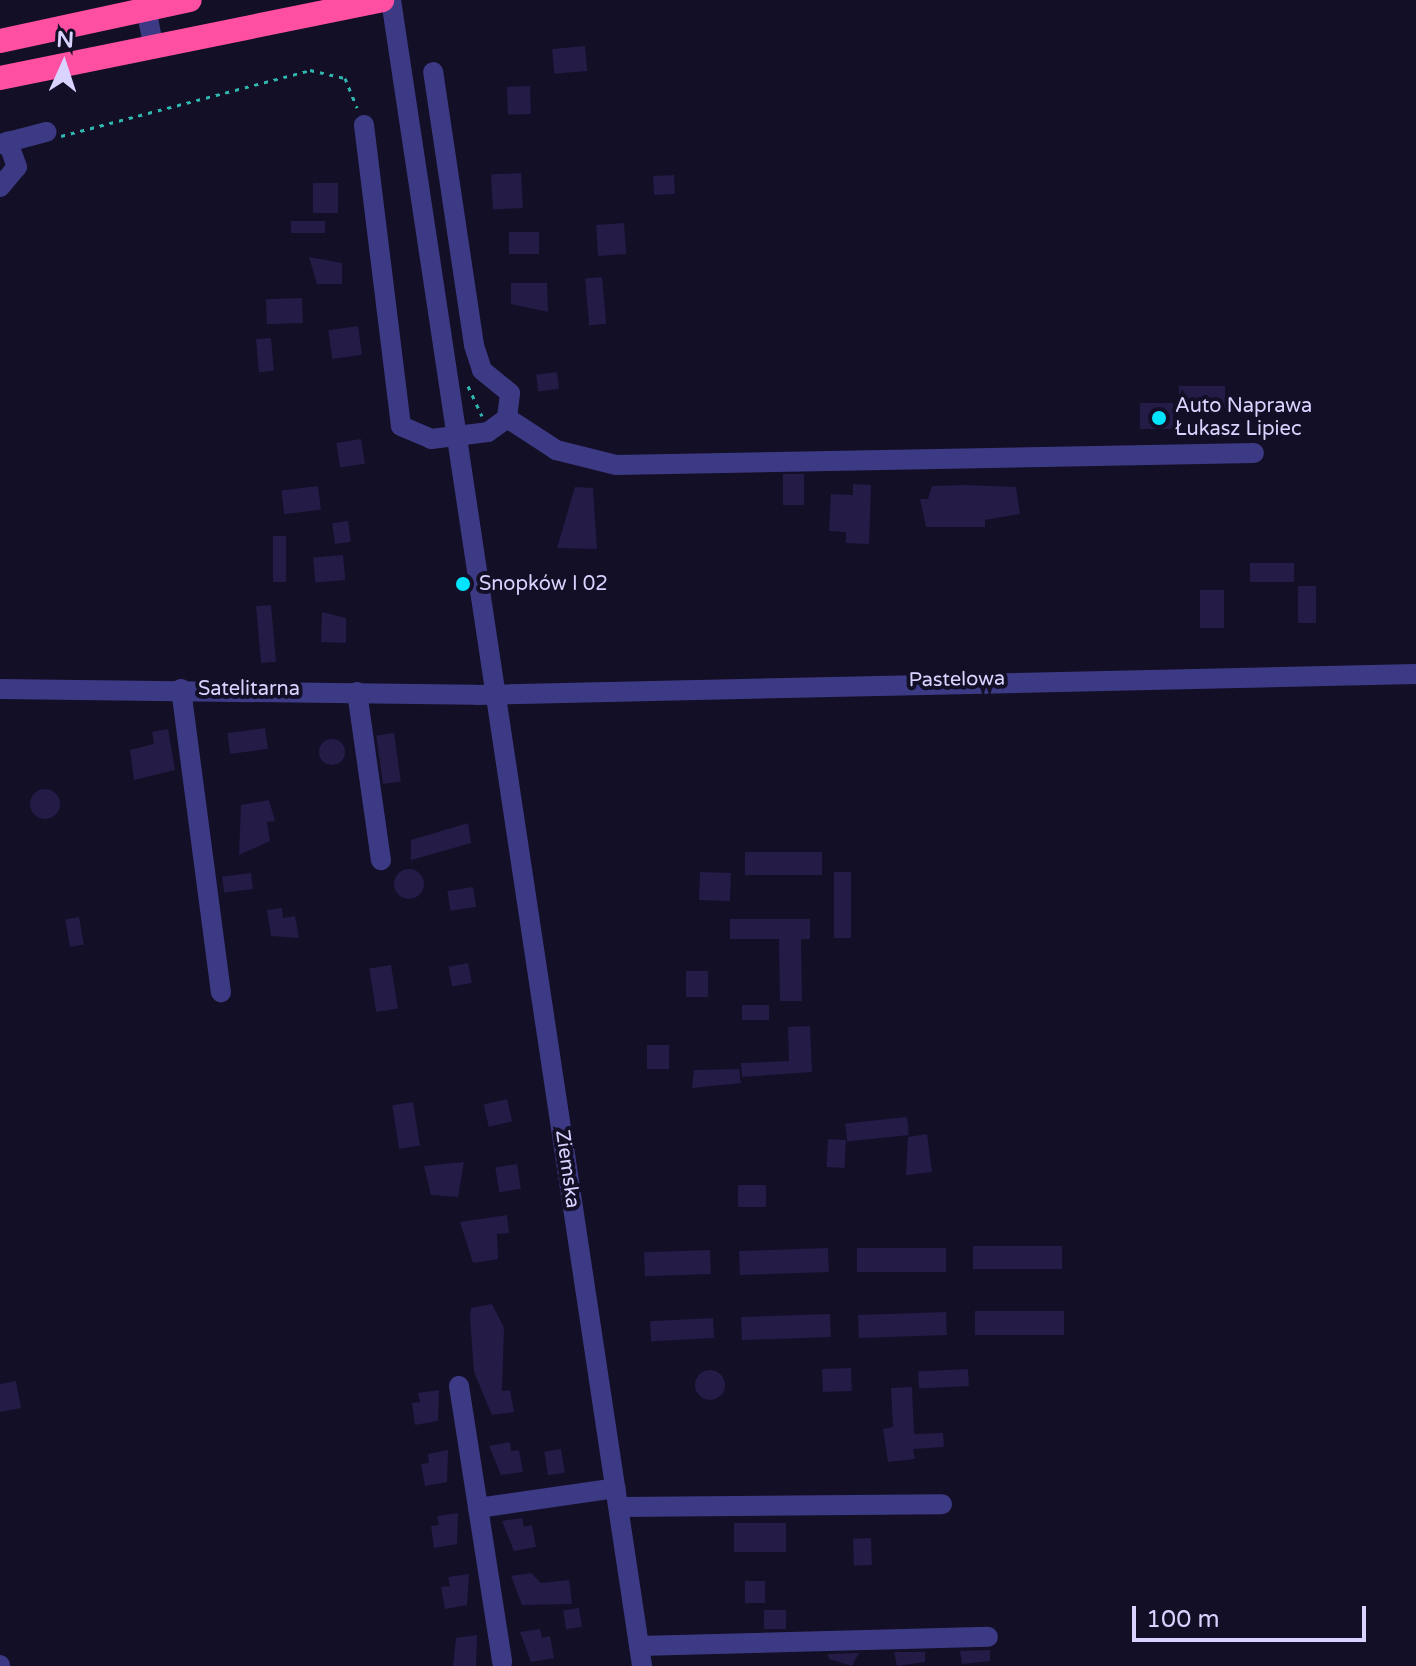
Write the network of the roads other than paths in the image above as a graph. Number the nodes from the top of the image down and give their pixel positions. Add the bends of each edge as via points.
1 (190, 0) edge
2 (382, 0) edge
3 (391, 0) edge
4 (146, 8) junction
5 (0, 41) edge
6 (153, 43) junction
7 (433, 72) dead end
8 (0, 78) edge
9 (364, 125) road end
10 (46, 132) road end
11 (4, 143) edge
12 (0, 187) edge
13 (507, 418) junction
14 (459, 436) junction
15 (1254, 453) dead end
16 (1416, 674) edge
17 (0, 689) edge
18 (181, 689) junction
19 (498, 691) junction
20 (357, 692) junction
21 (381, 860) dead end
22 (221, 992) dead end
23 (459, 1386) dead end
24 (618, 1498) junction
25 (942, 1504) dead end
26 (478, 1508) junction
27 (988, 1637) dead end
28 (641, 1656) edge
29 (502, 1662) dead end

1 - 4 highway
2 - 6 highway
3 - 14 street, Ziemska
4 - 5 highway
4 - 6 street
6 - 8 highway
7 - 13 street via 474,345 482,370 510,393
9 - 14 street via 401,426 413,436
10 - 11 street
11 - 12 street via 17,167
13 - 14 street via 488,432
13 - 15 street via 584,462 830,466
14 - 19 street, Ziemska
16 - 19 street, Pastelowa
17 - 18 street, Satelitarna
18 - 20 street, Satelitarna
18 - 22 street
19 - 20 street, Satelitarna
19 - 24 street, Ziemska
20 - 21 street
23 - 26 street
24 - 25 street
24 - 26 street
24 - 28 street, Ziemska
26 - 29 street
27 - 28 street, Ziemska

